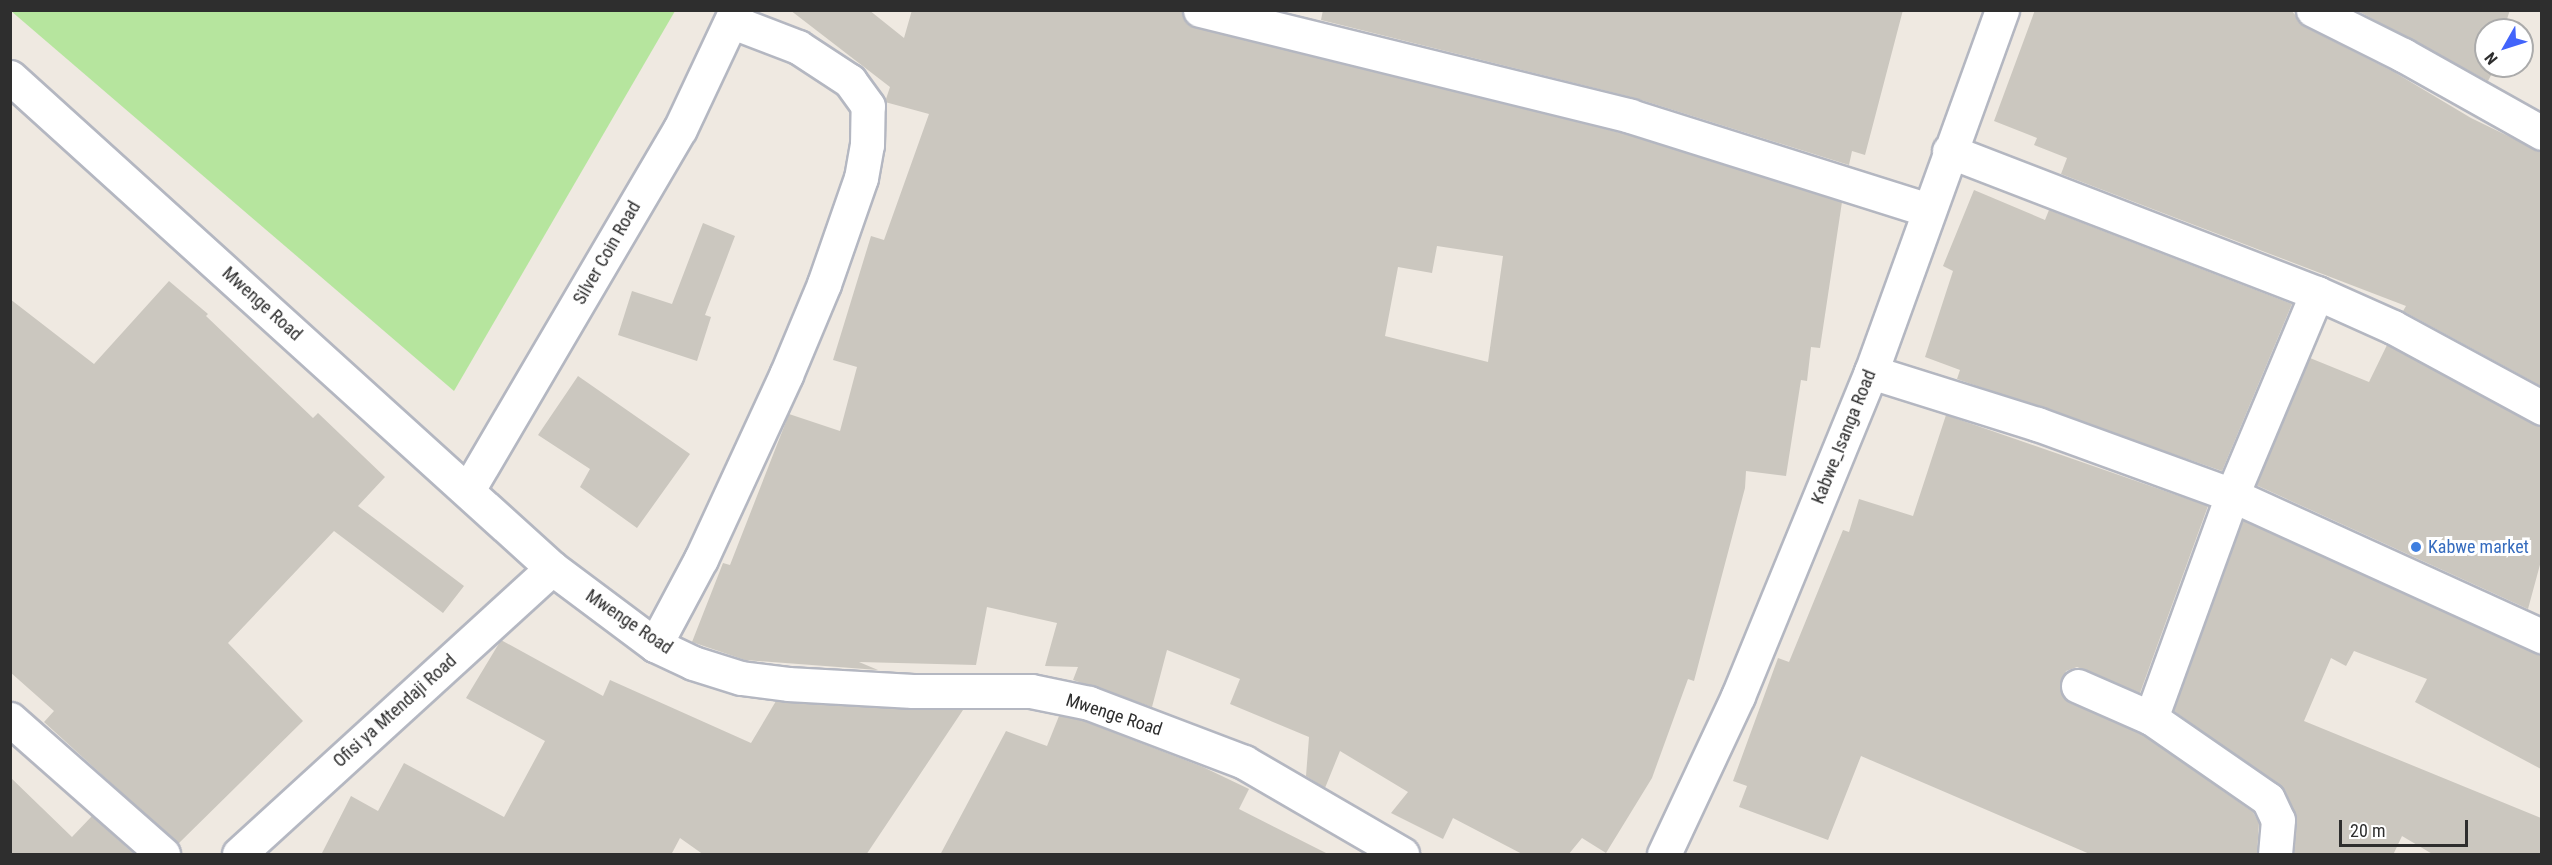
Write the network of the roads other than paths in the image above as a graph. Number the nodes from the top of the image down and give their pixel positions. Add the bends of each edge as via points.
1 (1200, 10) edge
2 (2002, 10) edge
3 (2313, 10) edge
4 (735, 16) edge
5 (10, 77) edge
6 (2541, 133) edge
7 (1949, 151) junction
8 (1929, 210) junction
9 (2317, 293) junction
10 (1871, 372) junction
11 (2541, 408) edge
12 (468, 490) junction
13 (2232, 495) junction
14 (552, 568) junction
15 (2541, 636) edge
16 (655, 645) junction
17 (2078, 686) dead end
18 (10, 718) edge
19 (2151, 718) junction
20 (163, 855) edge
21 (239, 855) edge
22 (1402, 855) edge
23 (1664, 855) edge
24 (2275, 855) edge

1 - 8 street via 1630,116
2 - 7 street, Kabwe_Isanga Road
3 - 6 street via 2403,55
4 - 12 street, Silver Coin Road via 680,129
4 - 16 street via 798,47 850,81 868,106 867,145 861,178 824,284 786,375
5 - 12 street, Mwenge Road
7 - 8 street, Kabwe_Isanga Road
7 - 9 street
8 - 10 street, Kabwe_Isanga Road
9 - 11 street via 2393,327
9 - 13 street
10 - 13 street via 2037,424
10 - 23 street, Kabwe_Isanga Road via 1738,696
12 - 14 street, Mwenge Road
13 - 15 street
13 - 19 street
14 - 16 street, Mwenge Road
14 - 21 street, Ofisi ya Mtendaji Road
16 - 22 street, Mwenge Road via 693,663 741,678 776,683 913,691 1031,691 1089,703 1244,762
17 - 19 street
18 - 20 street
19 - 24 street via 2268,799 2278,820

